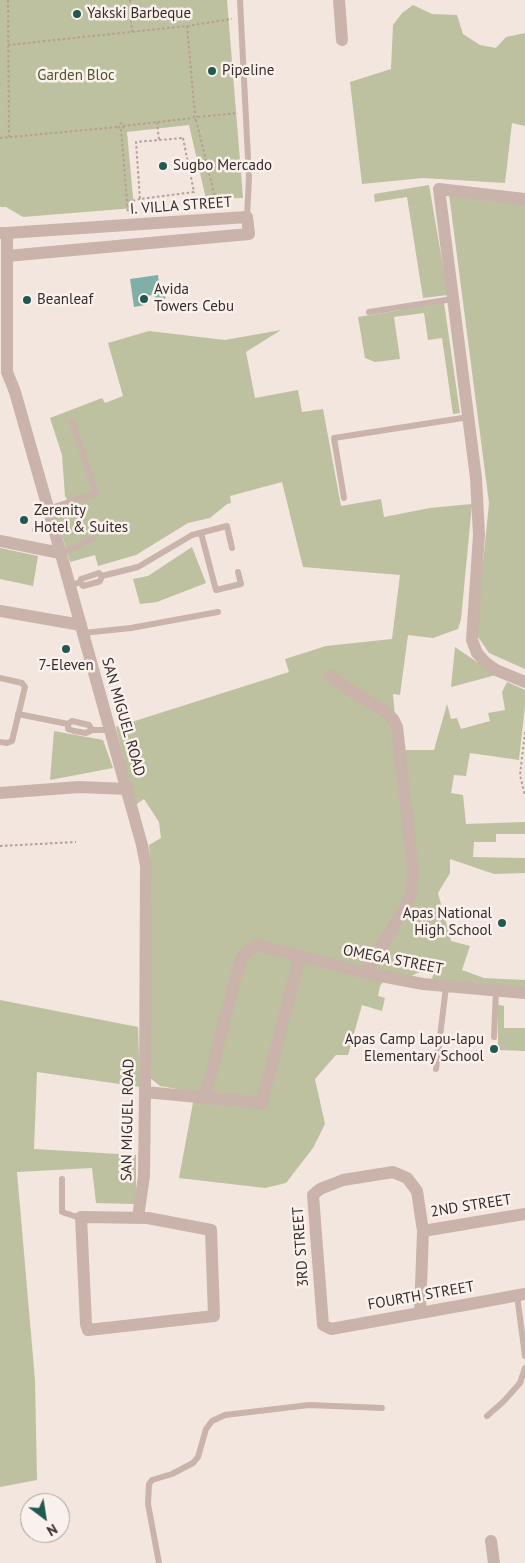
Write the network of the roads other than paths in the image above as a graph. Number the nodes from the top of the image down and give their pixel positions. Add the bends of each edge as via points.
1 (240, 0) edge
2 (339, 0) edge
3 (342, 40) dead end
4 (525, 199) edge
5 (247, 217) junction
6 (217, 219) junction
7 (130, 226) junction
8 (3, 233) edge
9 (218, 238) junction
10 (130, 246) junction
11 (3, 256) edge
12 (453, 299) junction
13 (370, 312) dead end
14 (4, 352) edge
15 (469, 417) junction
16 (72, 422) dead end
17 (344, 498) dead end
18 (48, 509) junction
19 (53, 527) junction
20 (35, 530) dead end
21 (201, 533) junction
22 (93, 538) dead end
23 (0, 541) edge
24 (232, 548) dead end
25 (61, 553) junction
26 (238, 572) dead end
27 (75, 584) junction
28 (0, 611) edge
29 (218, 612) dead end
30 (82, 629) junction
31 (330, 676) dead end
32 (0, 678) edge
33 (525, 682) edge
34 (18, 714) junction
35 (110, 730) junction
36 (0, 742) edge
37 (127, 789) junction
38 (0, 794) edge
39 (300, 955) junction
40 (365, 973) junction
41 (446, 987) junction
42 (496, 991) junction
43 (525, 993) edge
44 (494, 1037) dead end
45 (436, 1069) dead end
46 (145, 1092) junction
47 (205, 1097) junction
48 (62, 1179) dead end
49 (525, 1214) edge
50 (81, 1217) junction
51 (138, 1217) junction
52 (422, 1231) junction
53 (521, 1295) edge
54 (420, 1313) junction
55 (323, 1325) joint
56 (525, 1356) edge
57 (525, 1368) edge
58 (382, 1408) dead end
59 (487, 1416) dead end
60 (491, 1541) dead end
61 (159, 1563) edge
62 (494, 1563) edge

1 - 5 lane via 249,178
2 - 3 street
4 - 12 street via 439,190
5 - 6 street, I. VILLA STREET
5 - 9 street, I. VILLA STREET via 249,234
6 - 7 street, I. VILLA STREET
6 - 9 street
7 - 8 street, I. VILLA STREET
7 - 10 street
8 - 11 street, SAN MIGUEL ROAD
9 - 10 street, I. VILLA STREET
10 - 11 street, I. VILLA STREET
11 - 14 street, SAN MIGUEL ROAD
12 - 13 lane
12 - 15 street
14 - 18 street, SAN MIGUEL ROAD via 7,372
15 - 17 lane via 334,438
15 - 33 street via 479,535 472,640 486,663
16 - 18 lane via 96,493
18 - 19 street, SAN MIGUEL ROAD
19 - 20 lane
19 - 25 street, SAN MIGUEL ROAD
21 - 24 lane via 227,526
21 - 26 lane via 216,590 241,584
21 - 27 lane via 192,534 138,567 102,576 98,582 83,586
22 - 25 lane
23 - 25 street
25 - 27 street, SAN MIGUEL ROAD
27 - 30 street, SAN MIGUEL ROAD
28 - 30 street
29 - 30 lane via 131,628
30 - 35 street, SAN MIGUEL ROAD
31 - 40 street via 383,710 393,718 397,727 413,869 412,891
32 - 34 lane via 24,684
34 - 35 lane via 68,724 72,721 89,724 92,730
34 - 36 lane via 12,741
35 - 37 street, SAN MIGUEL ROAD
37 - 38 street via 78,787
37 - 46 street, SAN MIGUEL ROAD via 146,866
39 - 40 street, OMEGA STREET
39 - 47 street, OMEGA STREET via 257,944 244,954
39 - 47 street via 262,1103
40 - 41 street, OMEGA STREET
41 - 42 street, OMEGA STREET
41 - 45 lane
42 - 43 street, OMEGA STREET
42 - 44 lane
46 - 47 street
46 - 51 street, SAN MIGUEL ROAD via 144,1176
48 - 50 lane via 62,1212
49 - 52 street, 2ND STREET
50 - 51 street
50 - 51 street via 88,1330 214,1316 211,1230
52 - 54 street, 3RD STREET
52 - 55 street, 3RD STREET via 417,1191 407,1178 393,1172 343,1180 313,1195
53 - 54 street, FOURTH STREET
53 - 56 lane
54 - 55 street, FOURTH STREET via 331,1328
57 - 59 lane via 520,1384
58 - 61 lane via 309,1405 225,1415 212,1421 193,1463 149,1484 148,1504
60 - 62 street

